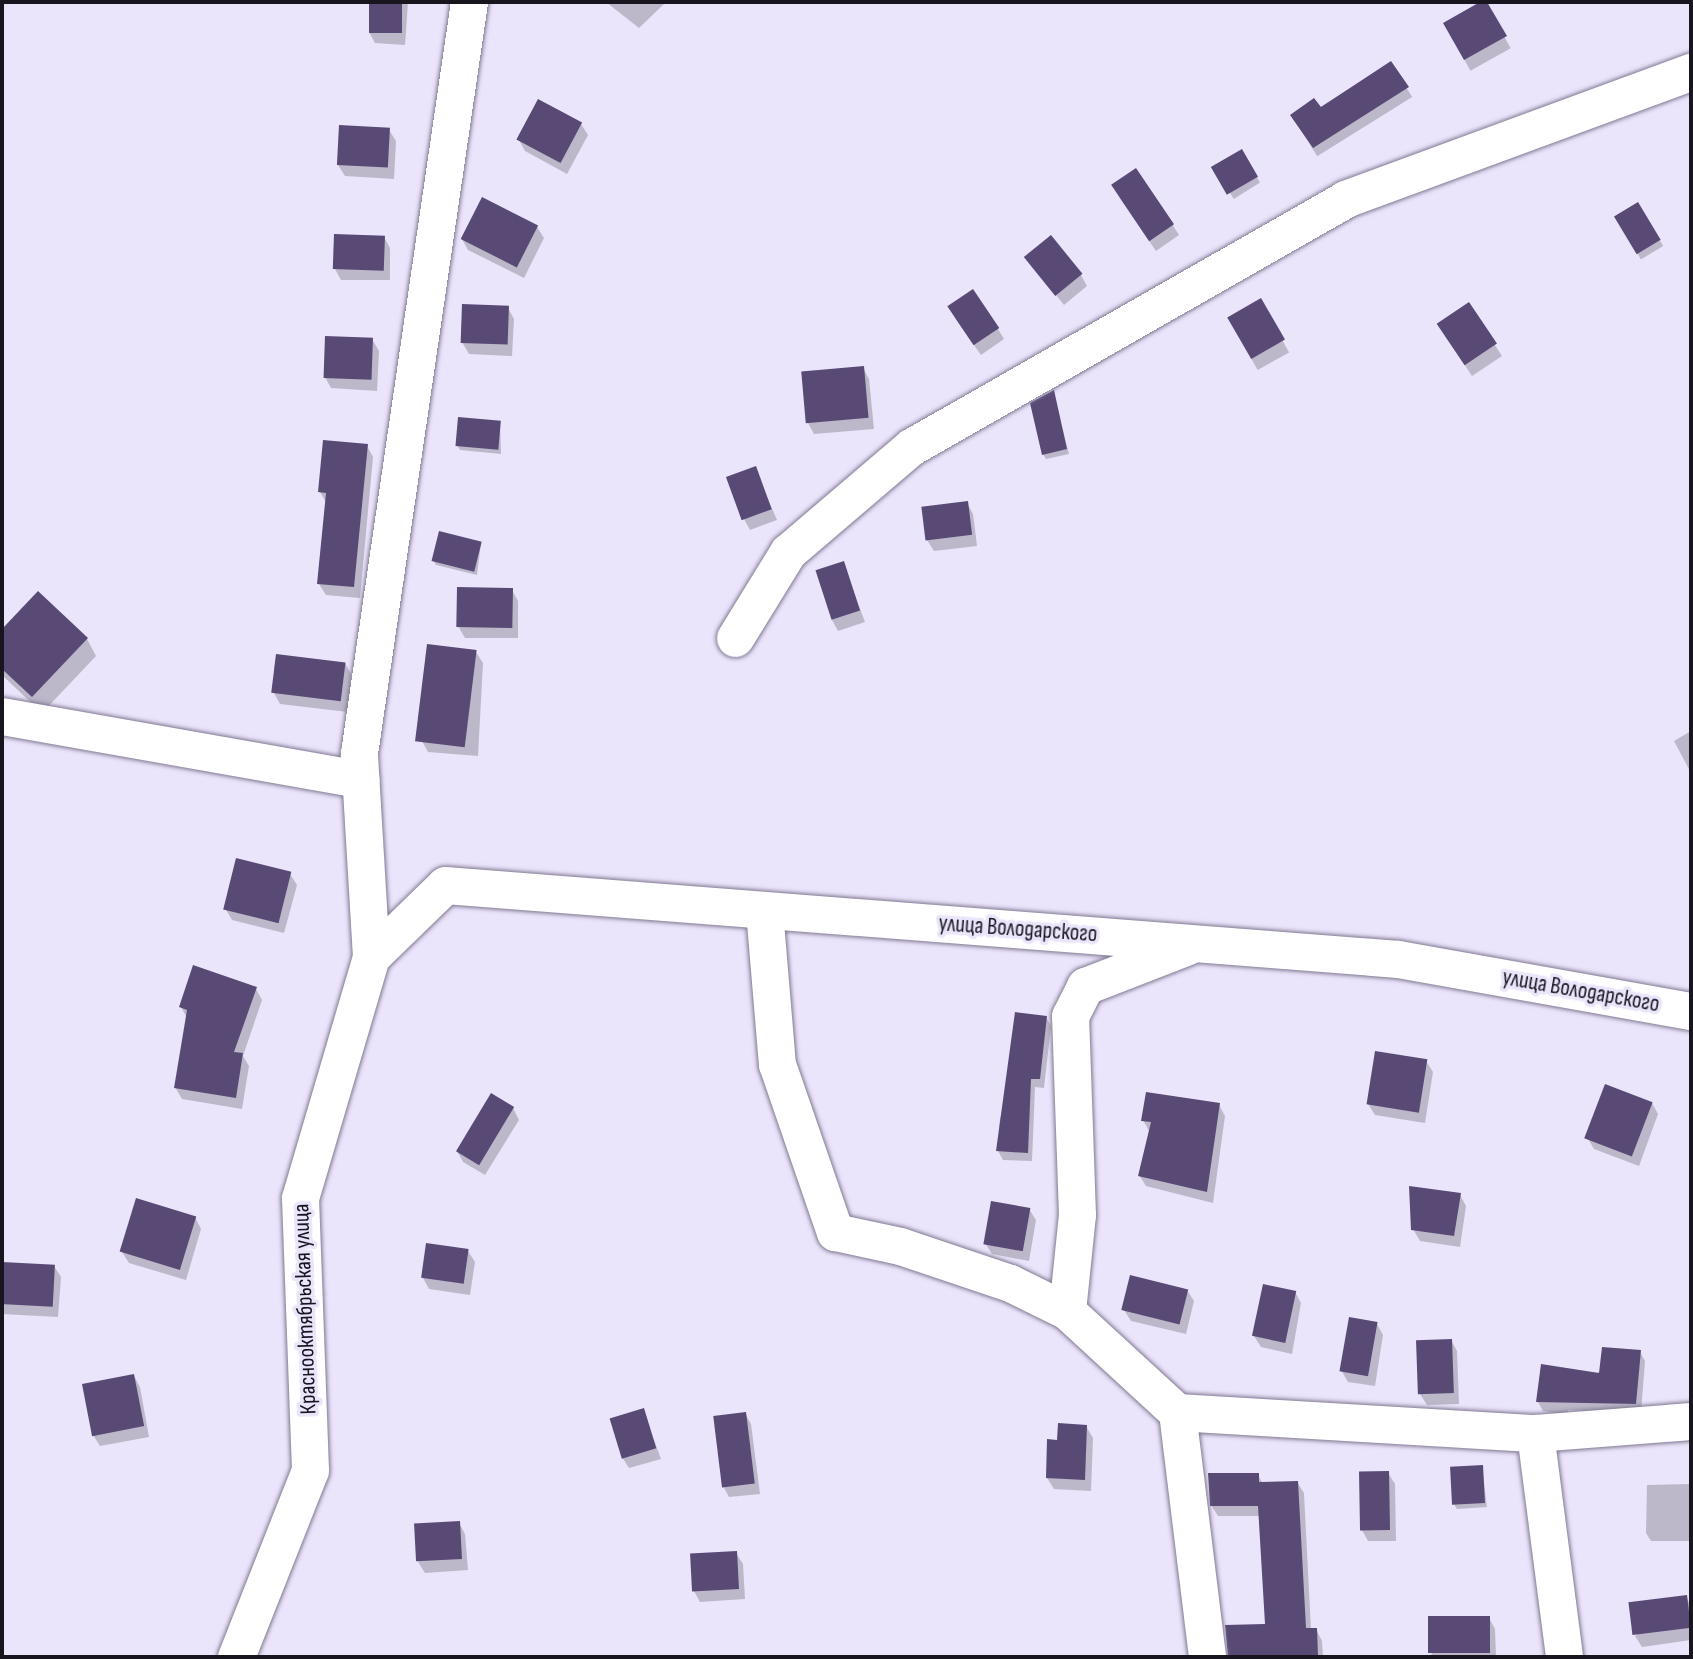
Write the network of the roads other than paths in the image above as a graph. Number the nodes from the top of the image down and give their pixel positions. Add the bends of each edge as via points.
1 (472, 3) edge
2 (1691, 72) edge
3 (735, 638) dead end
4 (2, 716) edge
5 (361, 779) junction
6 (764, 910) junction
7 (1196, 943) junction
8 (371, 957) junction
9 (1691, 1011) edge
10 (1067, 1311) junction
11 (1177, 1412) junction
12 (1691, 1421) edge
13 (1535, 1433) junction
14 (236, 1657) edge
15 (1207, 1657) edge
16 (1564, 1657) edge

1 - 5 street via 359,752
2 - 3 street via 1345,199 911,447 788,552
4 - 5 street
5 - 8 street
6 - 7 street, улица Володарского
6 - 8 street, улица Володарского via 444,885
6 - 10 street via 777,1064 835,1232 900,1246 1010,1283
7 - 9 street, улица Володарского via 1398,959
7 - 10 street via 1085,986 1070,1016 1077,1215
8 - 14 street, Краснооктябрьская улица via 300,1198 310,1470
10 - 11 street
11 - 13 street
11 - 15 street
12 - 13 street
13 - 16 street

